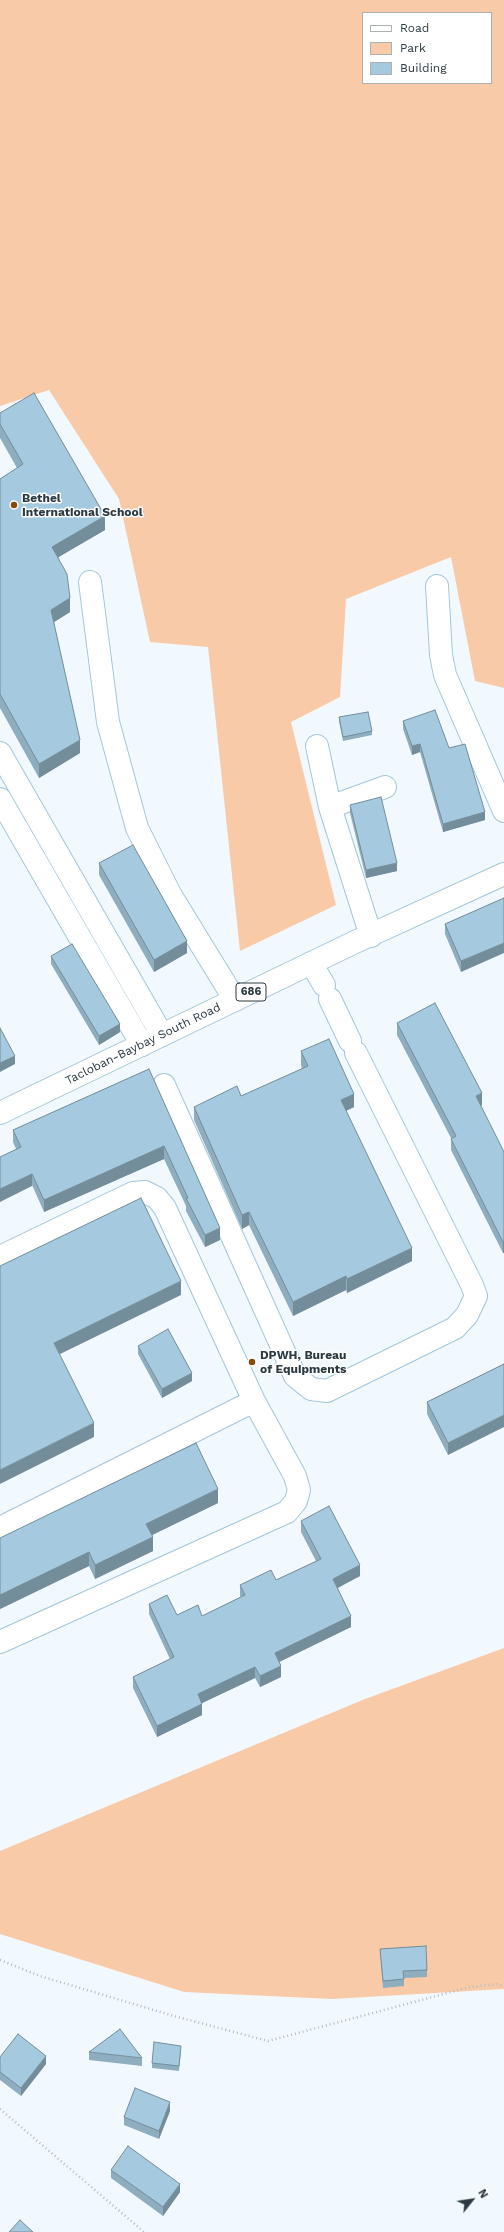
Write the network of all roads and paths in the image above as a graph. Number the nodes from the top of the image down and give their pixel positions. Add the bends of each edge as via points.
1 (90, 582) dead end
2 (437, 586) dead end
3 (317, 746) dead end
4 (0, 753) edge
5 (385, 787) dead end
6 (0, 799) edge
7 (330, 807) junction
8 (504, 812) edge
9 (504, 874) edge
10 (371, 936) junction
11 (311, 963) junction
12 (235, 1000) junction
13 (162, 1035) junction
14 (142, 1045) junction
15 (164, 1085) dead end
16 (0, 1113) edge
17 (0, 1257) edge
18 (254, 1401) junction
19 (0, 1528) edge
20 (0, 1642) edge
21 (0, 1960) edge
22 (504, 1987) edge
23 (0, 2109) edge
24 (144, 2232) edge

1 - 12 main road via 108,722 137,828 170,894
2 - 8 main road via 441,655 445,675
3 - 7 main road
4 - 13 main road
5 - 7 main road
6 - 14 main road
7 - 10 main road
9 - 10 main road, Tacloban-Baybay South Road / 686
10 - 11 main road, Tacloban-Baybay South Road / 686
11 - 12 main road, Tacloban-Baybay South Road / 686
11 - 15 main road via 472,1285 476,1296 467,1315 455,1328 327,1391 310,1389 295,1376
12 - 13 main road, Tacloban-Baybay South Road / 686
13 - 14 main road, Tacloban-Baybay South Road / 686
14 - 16 main road, Tacloban-Baybay South Road / 686
17 - 18 main road via 133,1193 145,1192 157,1198 165,1208
18 - 19 main road
18 - 20 main road via 295,1476 299,1490 296,1501 287,1512
21 - 22 path via 54,1980 268,2041 470,1987 498,1984
23 - 24 path

